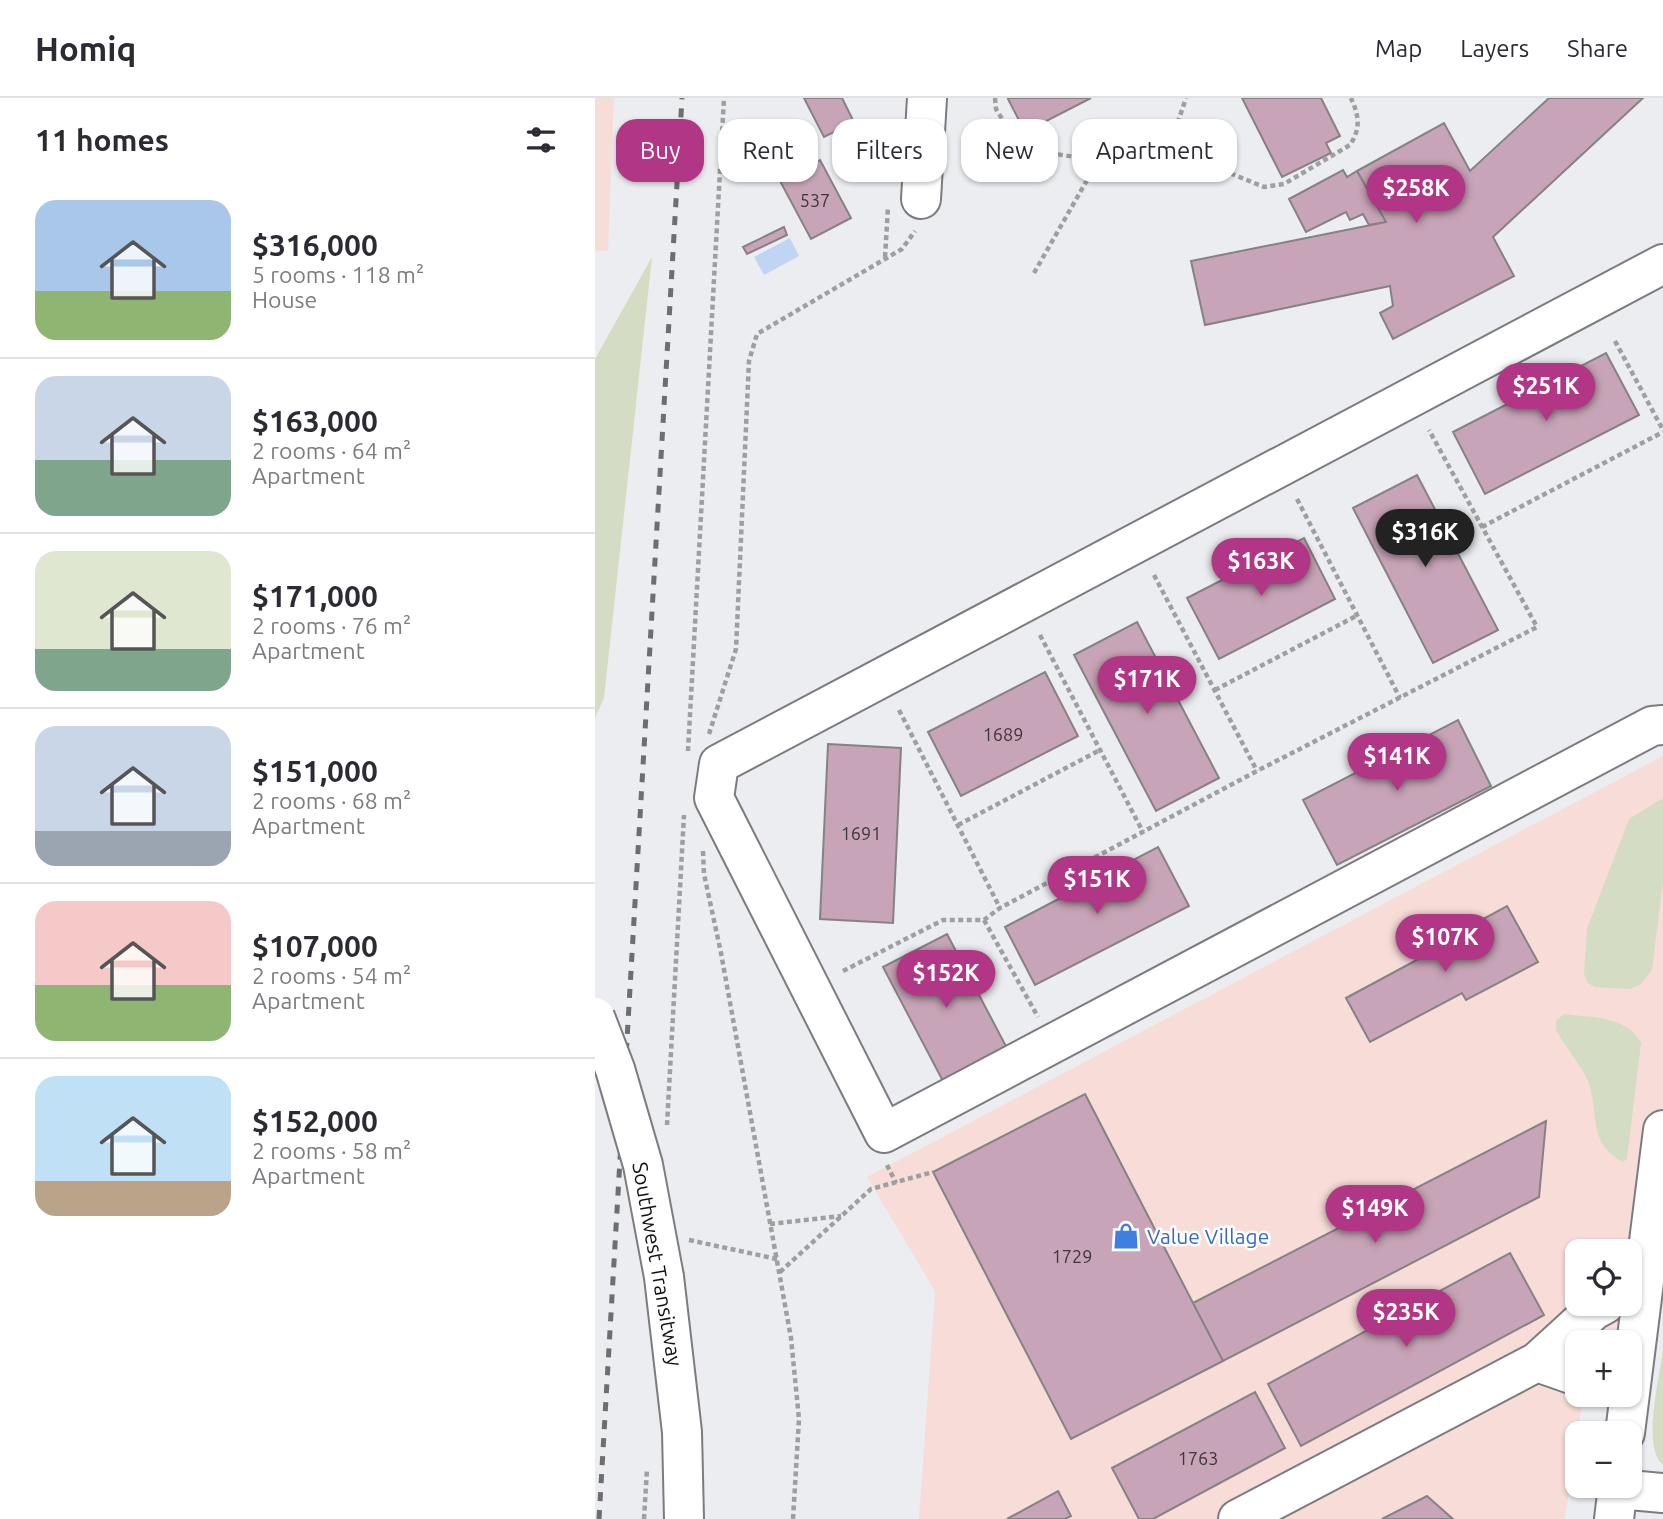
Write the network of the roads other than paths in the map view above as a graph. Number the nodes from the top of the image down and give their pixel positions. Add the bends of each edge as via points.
1 (927, 98) edge
2 (921, 199) dead end
3 (1663, 264) edge
4 (1663, 725) edge
5 (595, 1017) edge
6 (1663, 1130) edge
7 (1642, 1256) edge
8 (1587, 1316) edge
9 (1537, 1362) junction
10 (1565, 1372) edge
11 (1663, 1493) edge
12 (1642, 1495) edge
13 (684, 1519) edge
14 (1238, 1519) edge

1 - 2 main road
3 - 4 main road via 719,764 714,798 884,1133 1652,726
5 - 13 main road, Southwest Transitway, bridge via 643,1165 664,1277 681,1420
6 - 7 main road
8 - 9 main road
9 - 10 main road
9 - 14 main road
11 - 12 main road

